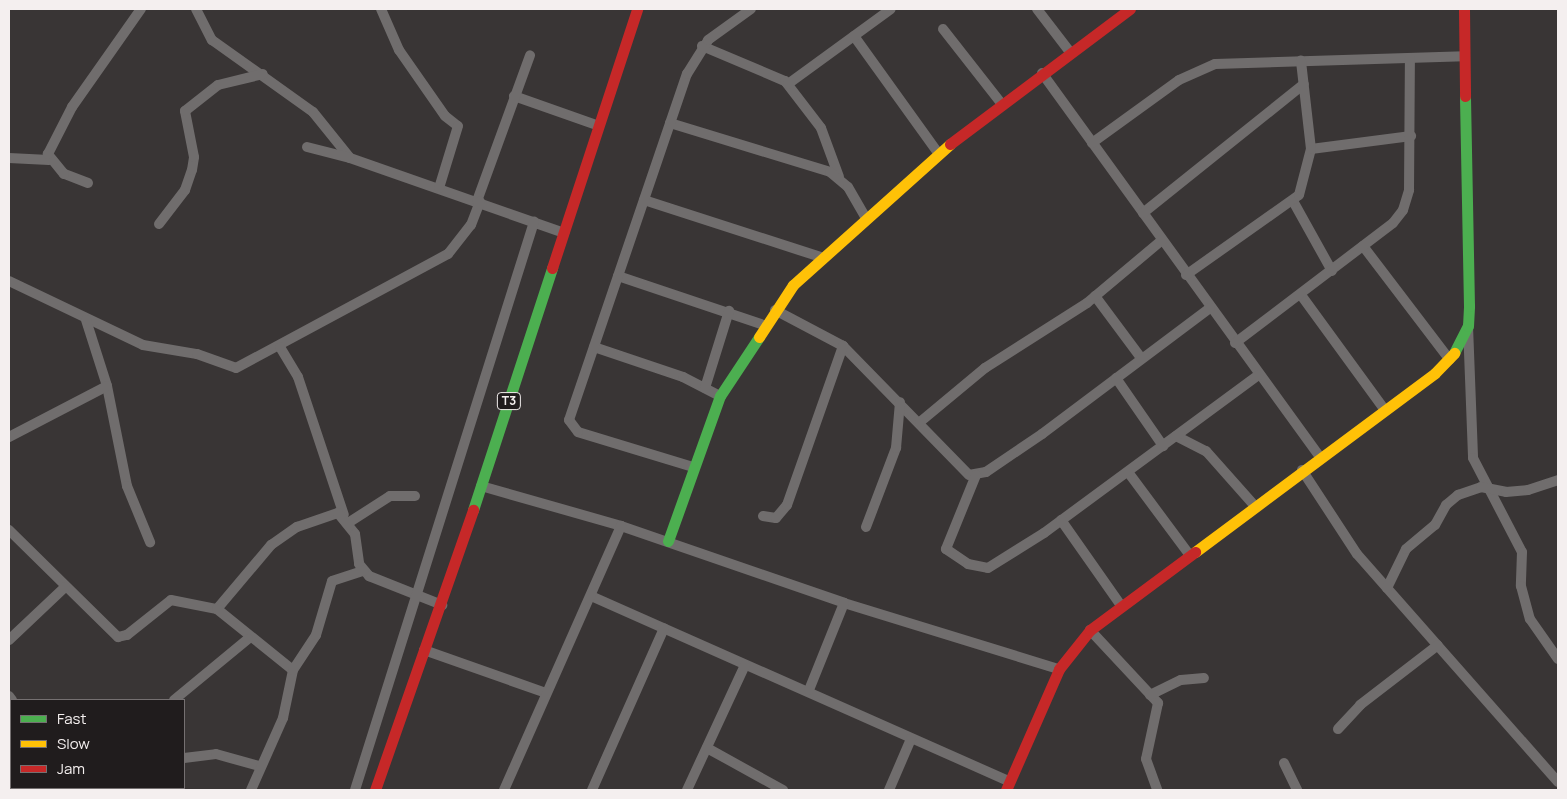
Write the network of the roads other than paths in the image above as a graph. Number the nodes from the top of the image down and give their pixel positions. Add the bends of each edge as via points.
1 (141, 9) edge
2 (196, 9) edge
3 (381, 9) edge
4 (636, 9) edge
5 (751, 9) edge
6 (891, 9) edge
7 (1037, 9) edge
8 (1130, 9) edge
9 (1464, 9) edge
10 (943, 29) dead end
11 (854, 36) junction
12 (702, 46) junction
13 (1070, 52) junction
14 (530, 55) dead end
15 (1464, 56) junction
16 (1410, 58) junction
17 (1301, 61) junction
18 (1042, 73) junction
19 (263, 74) junction
20 (788, 84) junction
21 (1304, 84) junction
22 (514, 96) junction
23 (1001, 103) junction
24 (670, 123) junction
25 (599, 126) junction
26 (1411, 136) junction
27 (1092, 143) junction
28 (307, 147) dead end
29 (1311, 149) junction
30 (938, 153) junction
31 (9, 158) edge
32 (350, 158) junction
33 (49, 160) junction
34 (839, 177) junction
35 (88, 183) dead end
36 (439, 188) junction
37 (644, 200) junction
38 (479, 201) junction
39 (1293, 201) junction
40 (1142, 213) junction
41 (865, 217) junction
42 (534, 222) junction
43 (159, 224) dead end
44 (564, 233) junction
45 (1162, 240) junction
46 (1363, 246) junction
47 (820, 258) junction
48 (1332, 271) junction
49 (1186, 275) junction
50 (618, 276) junction
51 (9, 281) edge
52 (1301, 294) junction
53 (1095, 296) junction
54 (1210, 308) junction
55 (775, 310) junction
56 (730, 311) junction
57 (86, 320) junction
58 (764, 326) junction
59 (1468, 326) junction
60 (1235, 343) junction
61 (843, 346) junction
62 (280, 347) junction
63 (594, 348) junction
64 (1141, 358) junction
65 (1450, 360) junction
66 (1258, 375) junction
67 (1116, 378) junction
68 (107, 386) junction
69 (704, 388) junction
70 (720, 396) junction
71 (900, 402) junction
72 (1385, 410) junction
73 (920, 422) junction
74 (1176, 436) junction
75 (9, 437) edge
76 (1163, 446) junction
77 (1319, 456) junction
78 (693, 466) junction
79 (1302, 470) junction
80 (1128, 472) junction
81 (976, 475) junction
82 (1558, 480) edge
83 (481, 486) junction
84 (1488, 487) junction
85 (414, 496) dead end
86 (1254, 505) junction
87 (763, 516) dead end
88 (346, 519) junction
89 (1061, 520) junction
90 (620, 526) junction
91 (866, 527) dead end
92 (9, 530) edge
93 (668, 541) junction
94 (150, 542) dead end
95 (1189, 554) junction
96 (363, 570) junction
97 (65, 587) junction
98 (1387, 588) junction
99 (414, 593) junction
100 (591, 596) junction
101 (844, 603) junction
102 (1120, 604) junction
103 (442, 605) junction
104 (217, 610) junction
105 (664, 628) junction
106 (1090, 630) junction
107 (248, 639) junction
108 (9, 640) edge
109 (1438, 645) junction
110 (424, 650) junction
111 (1558, 658) edge
112 (745, 666) junction
113 (1059, 669) junction
114 (292, 670) junction
115 (1204, 678) dead end
116 (809, 690) junction
117 (546, 693) junction
118 (1150, 695) junction
119 (175, 699) edge
120 (1338, 729) dead end
121 (911, 738) junction
122 (707, 748) junction
123 (185, 760) edge
124 (1284, 763) dead end
125 (259, 766) junction
126 (1558, 782) edge
127 (1008, 786) edge
128 (251, 790) edge
129 (355, 790) edge
130 (376, 790) edge
131 (504, 790) edge
132 (592, 790) edge
133 (687, 790) edge
134 (783, 790) edge
135 (889, 790) edge
136 (1157, 790) edge
137 (1298, 790) edge

1 - 33 street via 61,125
2 - 19 street via 212,40
3 - 36 street via 398,50 445,116 458,126
4 - 25 main road, T3
5 - 12 street
6 - 11 street
7 - 13 street
8 - 13 main road
9 - 15 main road
10 - 23 street
11 - 20 street
11 - 30 street
12 - 20 street
12 - 24 street via 686,74
13 - 18 main road
14 - 22 street
15 - 16 street
15 - 59 main road
16 - 17 street
16 - 26 street
17 - 21 street
17 - 27 street via 1215,64 1198,68
18 - 23 main road
18 - 27 street
19 - 32 street via 313,112
19 - 43 street via 218,86 185,111 194,157 192,170 185,190
20 - 34 street via 821,128
21 - 29 street
21 - 40 street
22 - 25 street
22 - 38 street
23 - 30 main road
24 - 34 street
24 - 37 street
25 - 44 main road, T3
26 - 29 street
26 - 46 street via 1410,190 1403,210
27 - 40 street
28 - 32 street
29 - 39 street via 1306,179
30 - 41 main road
31 - 33 street
32 - 36 street
33 - 35 street via 64,174
34 - 41 street
36 - 38 street
37 - 47 street
37 - 50 street
38 - 42 street
38 - 62 street via 471,226 448,254
39 - 48 street
39 - 49 street
40 - 45 street
41 - 47 main road
42 - 44 street
42 - 99 street
44 - 83 main road, T3
45 - 49 street
45 - 53 street
46 - 48 street
46 - 65 street
47 - 55 main road
48 - 52 street
49 - 54 street
50 - 56 street
50 - 63 street
51 - 57 street
52 - 60 street
52 - 72 street
53 - 64 street
53 - 73 street via 985,368
54 - 60 street
54 - 64 street
55 - 58 main road
55 - 61 street
56 - 58 street
56 - 69 street
57 - 62 street via 153,349 197,354 233,368
57 - 68 street
58 - 70 main road
59 - 65 main road
59 - 84 street via 1473,364 1471,446
60 - 66 street
61 - 71 street
61 - 87 street via 787,505 776,518
62 - 88 street via 298,378
63 - 69 street
63 - 78 street via 569,420 572,427
64 - 67 street
65 - 72 main road
66 - 74 street
66 - 77 street
67 - 76 street
67 - 81 street via 1028,444
68 - 75 street
68 - 94 street via 127,486
69 - 70 street
70 - 78 main road
71 - 73 street
71 - 91 street via 896,448
72 - 77 main road
73 - 81 street via 965,472
74 - 76 street
74 - 86 street via 1206,451
76 - 80 street
77 - 79 main road
78 - 93 main road
79 - 86 main road
79 - 98 street via 1330,517
80 - 89 street
80 - 95 street
81 - 89 street via 947,544 955,558 988,568
82 - 84 street via 1506,492
83 - 90 street
83 - 103 main road, T3
84 - 98 street via 1464,492 1446,504 1435,525 1406,549
84 - 111 street via 1522,552 1521,586 1530,619
85 - 88 street via 390,496
86 - 95 main road
88 - 96 street
88 - 104 street via 330,514 285,534
89 - 102 street
90 - 93 street
90 - 100 street
92 - 97 street
93 - 101 street
95 - 102 main road
96 - 99 street
96 - 114 street via 332,581 316,635
97 - 104 street via 118,637 127,635 171,600
97 - 108 street
98 - 109 street
99 - 103 street
99 - 129 street
100 - 105 street
100 - 117 street
101 - 113 street
101 - 116 street
102 - 106 main road
103 - 110 main road, T3
104 - 107 street
105 - 112 street
105 - 132 street
106 - 113 main road
106 - 118 street
107 - 114 street
107 - 119 street
109 - 120 street via 1360,705
109 - 126 street
110 - 117 street
110 - 130 main road, T3
112 - 116 street
112 - 122 street
113 - 127 main road
114 - 125 street via 283,718 270,754
115 - 118 street via 1181,680
116 - 121 street
117 - 131 street
118 - 136 street via 1160,706 1146,766
121 - 127 street
121 - 135 street
122 - 133 street
122 - 134 street
123 - 125 street via 216,754
124 - 137 street
125 - 128 street

